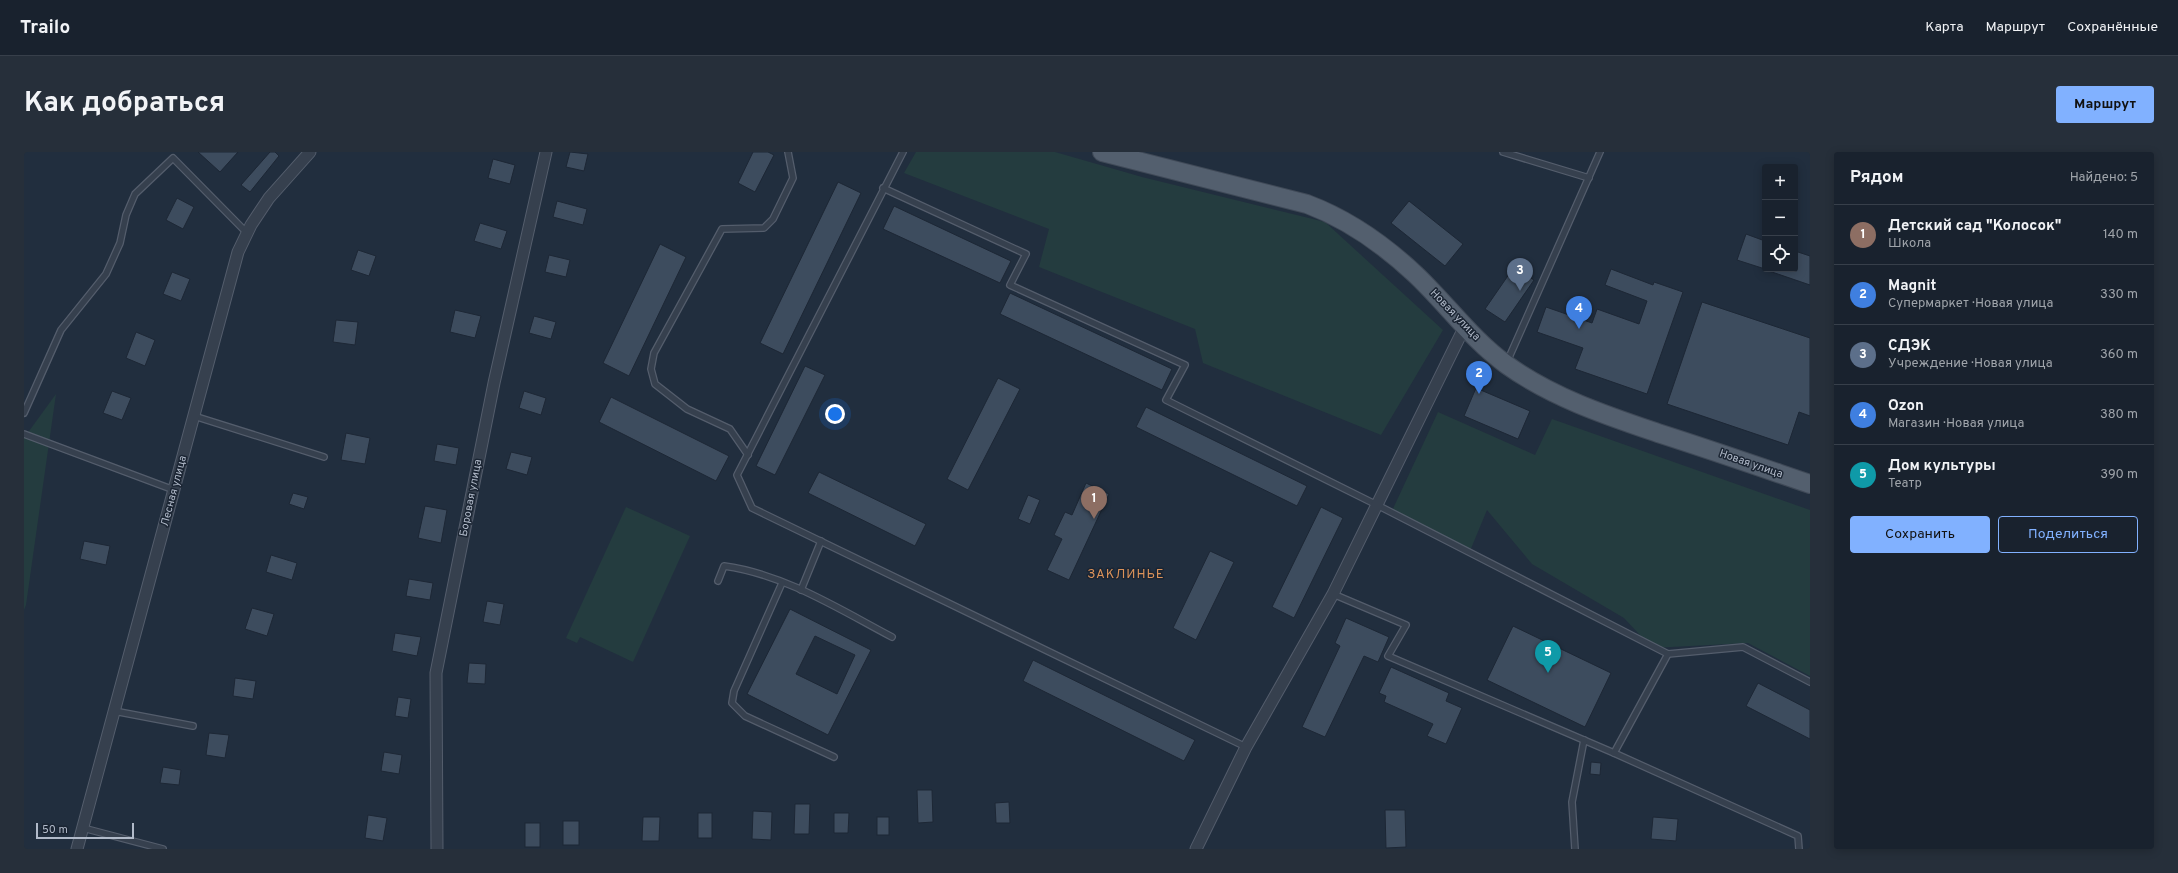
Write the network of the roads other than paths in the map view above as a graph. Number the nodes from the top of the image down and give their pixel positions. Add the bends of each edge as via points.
1 (310, 152) edge
2 (546, 152) edge
3 (788, 152) edge
4 (903, 152) edge
5 (1102, 152) edge
6 (1503, 152) edge
7 (1600, 152) edge
8 (1589, 178) junction
9 (883, 188) junction
10 (247, 233) junction
11 (1465, 326) junction
12 (1506, 365) junction
13 (24, 413) edge
14 (194, 416) junction
15 (24, 434) edge
16 (748, 455) junction
17 (324, 457) dead end
18 (1810, 484) edge
19 (174, 490) junction
20 (1377, 505) junction
21 (821, 541) junction
22 (718, 581) dead end
23 (782, 583) junction
24 (801, 590) junction
25 (1334, 594) junction
26 (892, 637) dead end
27 (1668, 654) junction
28 (1810, 682) edge
29 (114, 711) junction
30 (193, 726) dead end
31 (1584, 740) junction
32 (1246, 747) junction
33 (1614, 753) junction
34 (834, 757) dead end
35 (83, 828) junction
36 (77, 849) edge
37 (163, 849) edge
38 (437, 849) edge
39 (1196, 849) edge
40 (1575, 849) edge
41 (1799, 849) edge

1 - 10 street, Лесная улица via 269,198
2 - 38 street, Боровая улица via 494,384 436,673
3 - 16 lane via 794,178 772,219 764,228 722,229 654,353 651,369 655,384 687,409 730,429
4 - 9 lane
5 - 11 main road, Новая улица via 1306,204 1332,214 1389,251
6 - 8 lane
7 - 8 lane
8 - 12 lane
9 - 16 lane
9 - 20 lane via 1026,254 1010,285 1185,365 1166,400
10 - 13 lane via 173,158 135,194 126,215 120,243 106,274 61,330
10 - 14 street, Лесная улица via 238,252
11 - 12 main road, Новая улица
11 - 20 street
12 - 18 main road, Новая улица via 1532,382 1577,403
14 - 17 lane
14 - 19 street, Лесная улица
15 - 19 lane
16 - 21 lane via 738,476 752,508
19 - 29 street, Лесная улица
20 - 25 street
20 - 27 lane
21 - 24 lane
21 - 32 lane
22 - 23 lane via 724,566 745,569
23 - 24 lane
23 - 34 lane via 734,691 732,703 745,716
24 - 26 lane
25 - 31 lane via 1406,625 1388,656
25 - 32 street
27 - 28 lane via 1743,646
27 - 33 lane
29 - 30 lane
29 - 35 street, Лесная улица
31 - 33 lane
31 - 40 lane via 1572,802
32 - 39 street
33 - 41 lane via 1798,836
35 - 36 street, Лесная улица
35 - 37 lane

